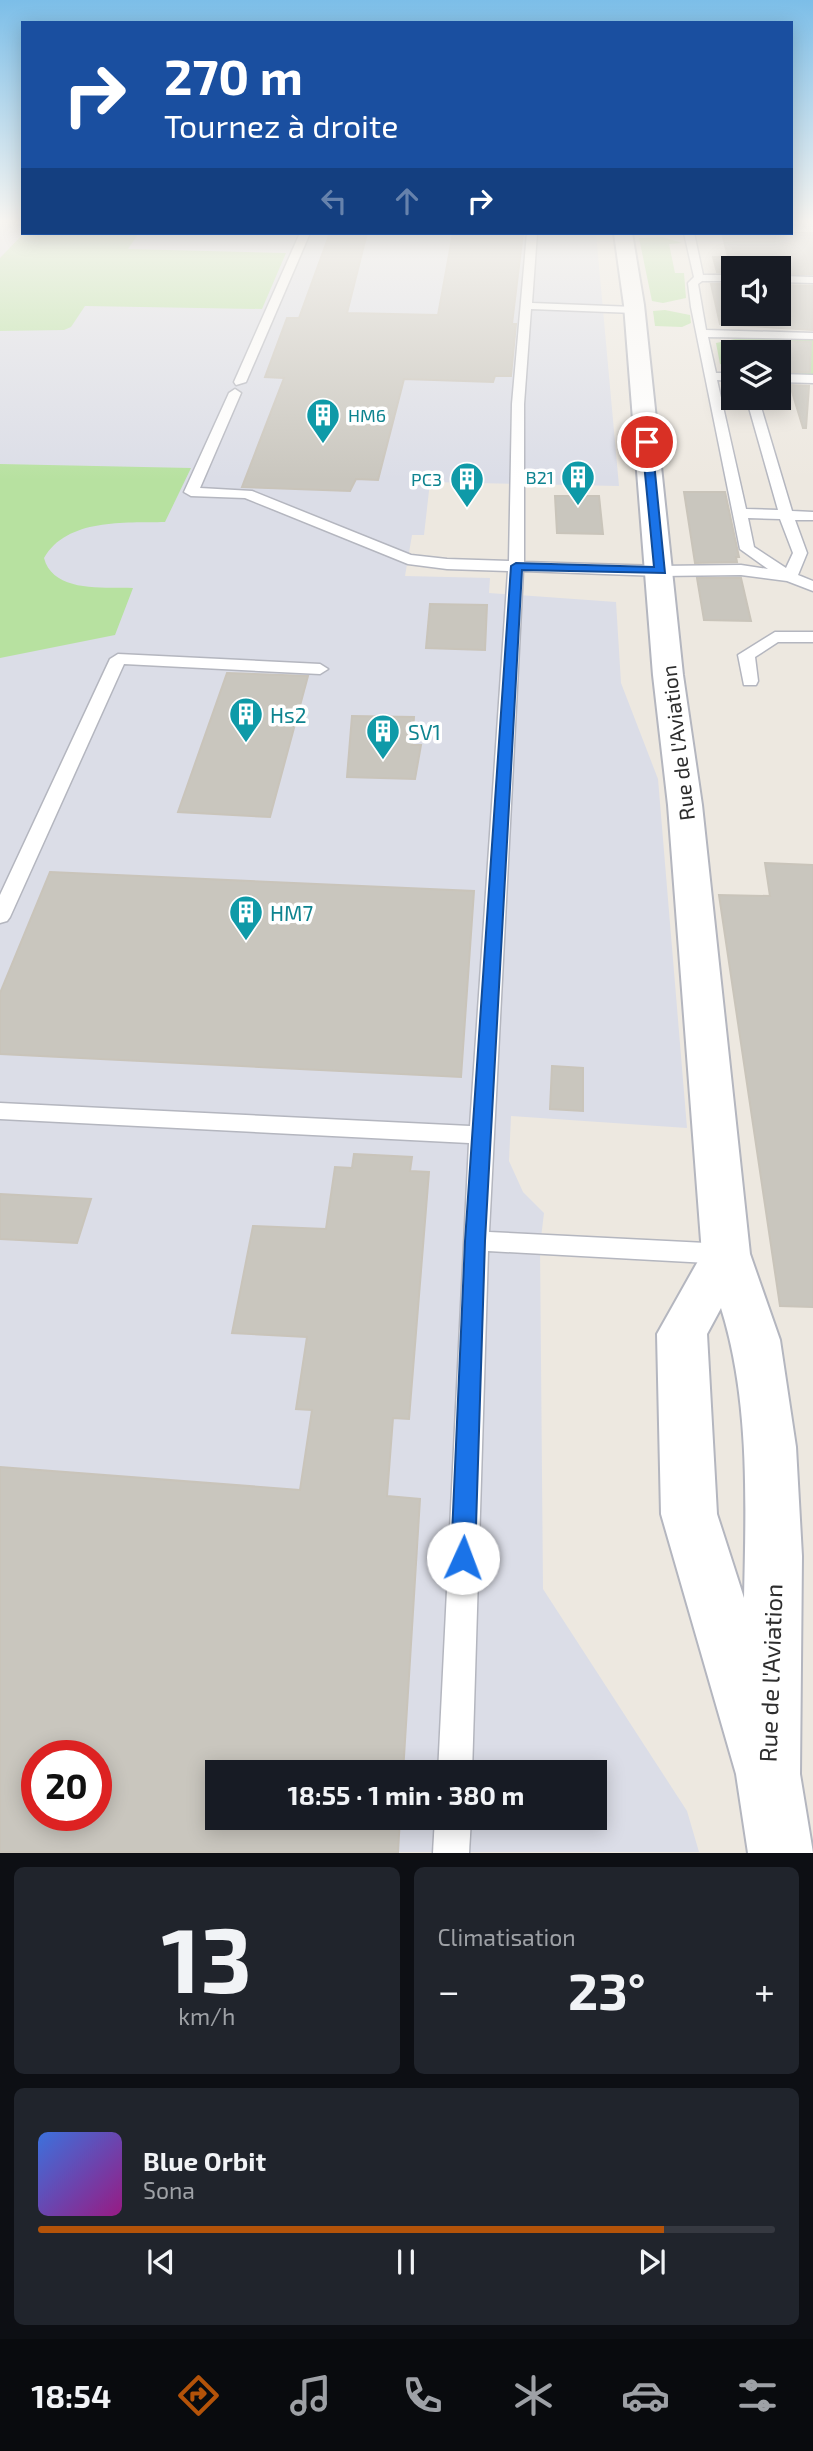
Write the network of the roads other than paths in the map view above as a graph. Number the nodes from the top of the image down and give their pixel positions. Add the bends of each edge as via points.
1 (273, 306) edge
2 (527, 306) edge
3 (540, 306) edge
4 (633, 306) edge
5 (697, 306) edge
6 (634, 310) junction
7 (702, 333) junction
8 (813, 336) edge
9 (711, 376) junction
10 (721, 376) edge
11 (791, 378) edge
12 (813, 379) edge
13 (756, 410) edge
14 (740, 513) junction
15 (786, 515) junction
16 (813, 516) edge
17 (516, 566) junction
18 (660, 571) junction
19 (790, 577) junction
20 (813, 586) edge
21 (813, 637) edge
22 (320, 669) dead end
23 (750, 681) dead end
24 (0, 917) edge
25 (0, 1111) edge
26 (483, 1135) junction
27 (475, 1241) junction
28 (726, 1254) junction
29 (455, 1760) edge
30 (768, 1774) junction
31 (452, 1830) edge
32 (451, 1853) edge
33 (780, 1853) edge

1 - 17 lane via 191,492 247,494 408,559
2 - 17 lane via 518,404
3 - 6 lane
4 - 6 street, Rue de l'Aviation
5 - 7 lane
6 - 18 street, Rue de l'Aviation
7 - 8 lane
7 - 9 lane
9 - 10 lane
9 - 14 lane
11 - 12 lane
13 - 15 lane
14 - 15 lane
14 - 19 lane via 747,549
15 - 16 lane
15 - 19 lane via 800,553
17 - 18 lane
17 - 26 lane
18 - 19 lane via 741,570
18 - 28 street, Rue de l'Aviation
19 - 20 lane
21 - 23 lane via 775,637 746,655
22 - 24 lane via 118,659
25 - 26 lane
26 - 27 lane
27 - 28 lane
27 - 29 lane
28 - 30 street, Rue de l'Aviation via 754,1337 774,1519
28 - 30 street, Rue de l'Aviation via 682,1334 689,1514
30 - 33 street
31 - 32 lane

